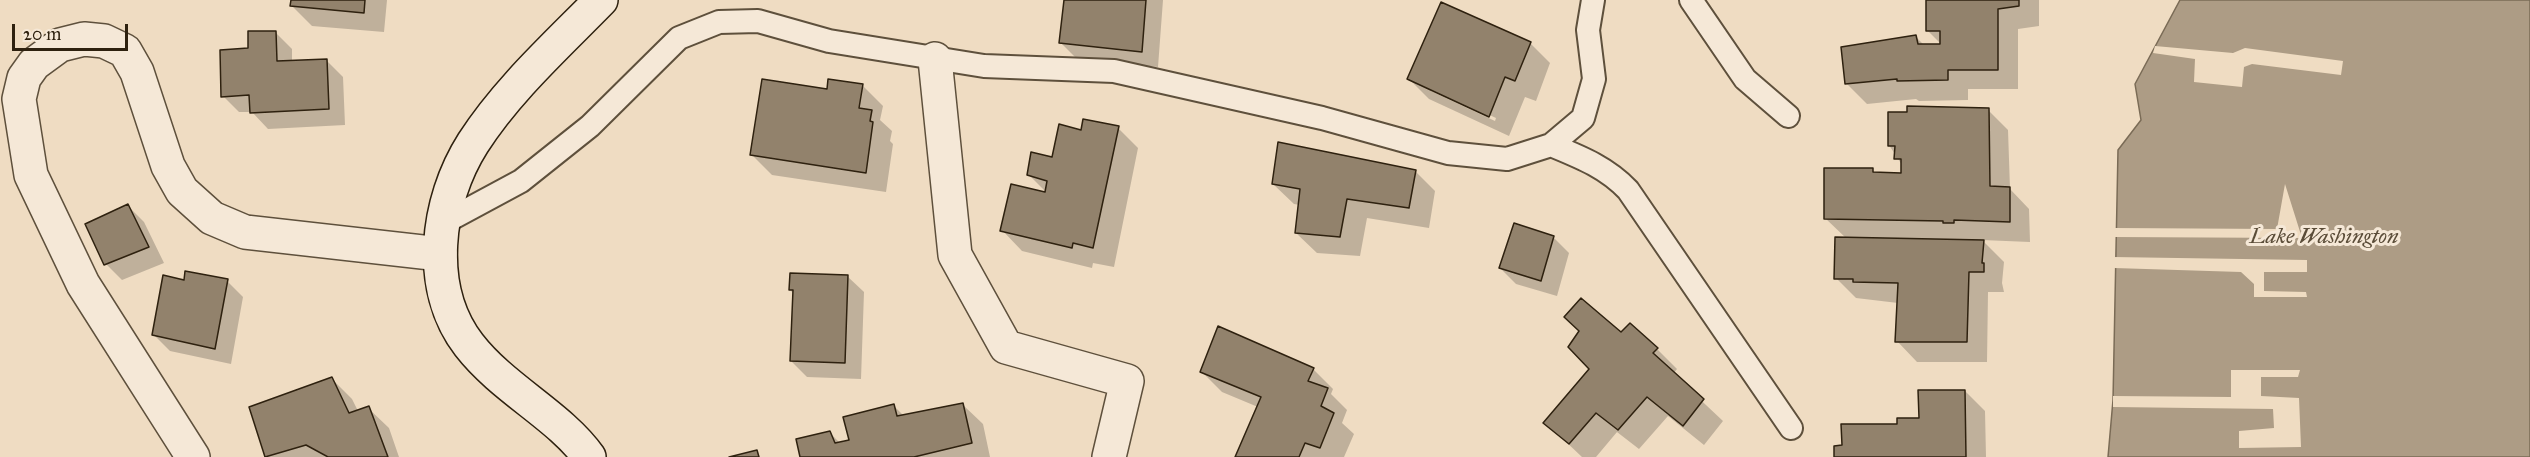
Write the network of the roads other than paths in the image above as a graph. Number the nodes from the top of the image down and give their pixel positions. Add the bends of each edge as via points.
1 (601, 0) edge
2 (1593, 0) edge
3 (1691, 0) edge
4 (935, 59) junction
5 (1788, 116) dead end
6 (1551, 145) junction
7 (441, 239) junction
8 (1791, 428) dead end
9 (193, 457) edge
10 (589, 457) edge
11 (1109, 457) edge

1 - 7 street via 513,92 472,143 455,179
2 - 6 lane via 1588,30 1594,79 1583,118
3 - 5 lane via 1745,79
4 - 6 lane via 984,66 1114,71 1311,115 1448,153 1507,159
4 - 7 lane via 829,41 758,21 719,22 679,38 590,126
4 - 11 street via 955,255 1006,347 1127,381
6 - 8 lane via 1596,164 1628,190
7 - 9 street via 245,232 212,218 182,191 168,166 137,72 124,51 104,40 84,39 60,45 34,64 24,78 19,99 31,175 83,284
7 - 10 street via 443,286 452,315 468,344 492,372 556,424

